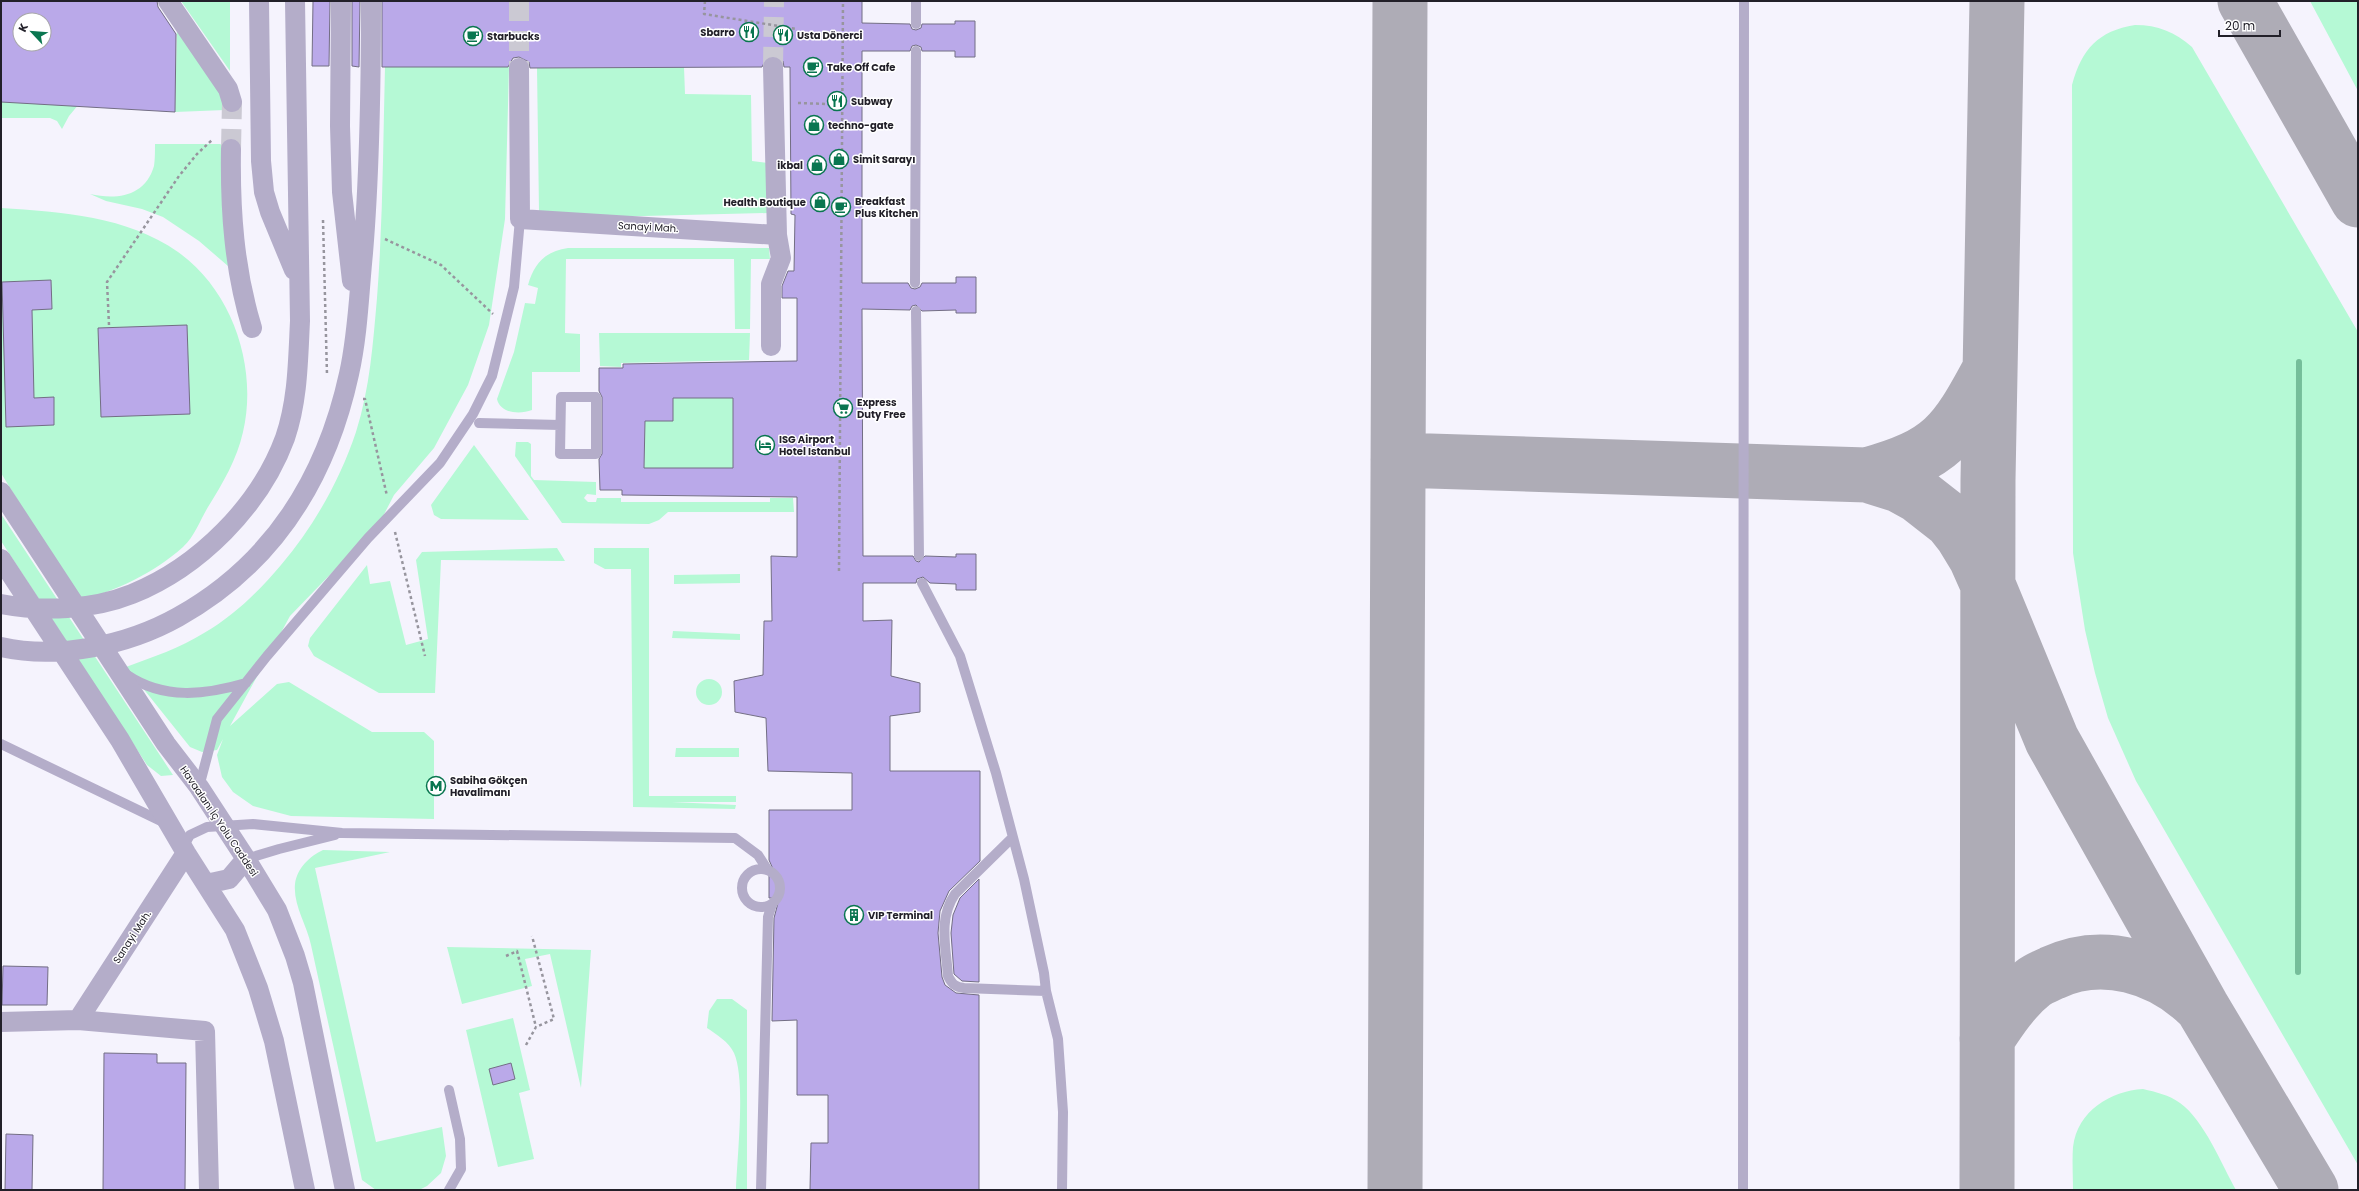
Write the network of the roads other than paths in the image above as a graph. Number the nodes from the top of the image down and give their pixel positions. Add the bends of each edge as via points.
1 (168, 1) edge
2 (259, 1) edge
3 (296, 1) edge
4 (341, 1) edge
5 (371, 1) edge
6 (916, 1) edge
7 (1744, 1) edge
8 (916, 24) dead end
9 (916, 51) dead end
10 (773, 67) tunnel mouth
11 (519, 68) tunnel mouth
12 (232, 102) tunnel mouth
13 (231, 149) tunnel mouth
14 (520, 219) junction
15 (777, 235) junction
16 (299, 281) junction
17 (915, 283) dead end
18 (916, 311) dead end
19 (356, 324) junction
20 (252, 328) dead end
21 (771, 346) dead end
22 (479, 423) dead end
23 (560, 425) junction
24 (1, 492) edge
25 (919, 556) dead end
26 (1, 559) edge
27 (922, 583) dead end
28 (1, 604) edge
29 (1, 647) edge
30 (116, 668) junction
31 (246, 683) junction
32 (1, 744) edge
33 (199, 787) junction
34 (170, 826) junction
35 (225, 826) junction
36 (342, 833) junction
37 (1012, 838) junction
38 (184, 850) junction
39 (246, 860) junction
40 (767, 869) junction
41 (206, 884) junction
42 (772, 904) junction
43 (1046, 991) junction
44 (78, 1020) junction
45 (1, 1022) edge
46 (449, 1090) dead end
47 (209, 1190) edge
48 (305, 1190) edge
49 (345, 1190) edge
50 (449, 1190) edge
51 (761, 1190) edge
52 (1062, 1190) edge
53 (1742, 1190) edge

1 - 12 street via 228,89
2 - 16 street via 261,161 264,192
3 - 16 street
4 - 19 street via 342,192
5 - 19 street via 372,90 365,225
6 - 8 lane
7 - 53 lane
9 - 17 lane
10 - 15 street
11 - 14 street
13 - 20 street via 234,245 243,297
14 - 15 street, Sanayi Mah.
14 - 31 lane via 514,287 505,325 492,376 473,414 440,463 368,538
15 - 21 street via 781,258 771,284
16 - 28 street via 298,371 285,438 273,465 235,518 211,543 150,586 113,600 45,609
18 - 25 lane
19 - 29 street via 350,373 322,458 293,515 249,566 224,588 196,607 171,621 130,638 89,647 59,650
22 - 23 lane
23 - 23 lane via 560,454 596,454 596,397 561,396
24 - 30 street, Havaalanı İç Yolu Caddesi
26 - 34 street via 120,740
27 - 37 lane via 960,656 994,766
30 - 31 lane via 139,683 176,694 216,692
30 - 33 street, Havaalanı İç Yolu Caddesi via 166,744
31 - 33 lane via 217,719
32 - 34 lane
33 - 35 street, Havaalanı İç Yolu Caddesi
34 - 38 street
35 - 36 lane via 253,824
35 - 38 lane via 206,827 190,835
35 - 39 street, Havaalanı İç Yolu Caddesi
36 - 39 lane
36 - 40 lane via 735,838 758,855
37 - 43 lane via 1024,879
37 - 43 lane via 948,904 944,918 948,976 951,983 964,988
38 - 41 street
38 - 44 street, Sanayi Mah.
39 - 41 street via 229,879
39 - 49 street, Havaalanı İç Yolu Caddesi via 277,910 295,956 303,983
40 - 42 lane via 780,880 778,898
40 - 42 lane via 754,869 747,874 741,889 743,897 756,907
41 - 48 street via 235,930 266,1011
42 - 51 lane via 768,917
43 - 52 lane via 1058,1039 1063,1112
44 - 45 street
44 - 47 street via 205,1031
46 - 50 lane via 460,1138 461,1169

